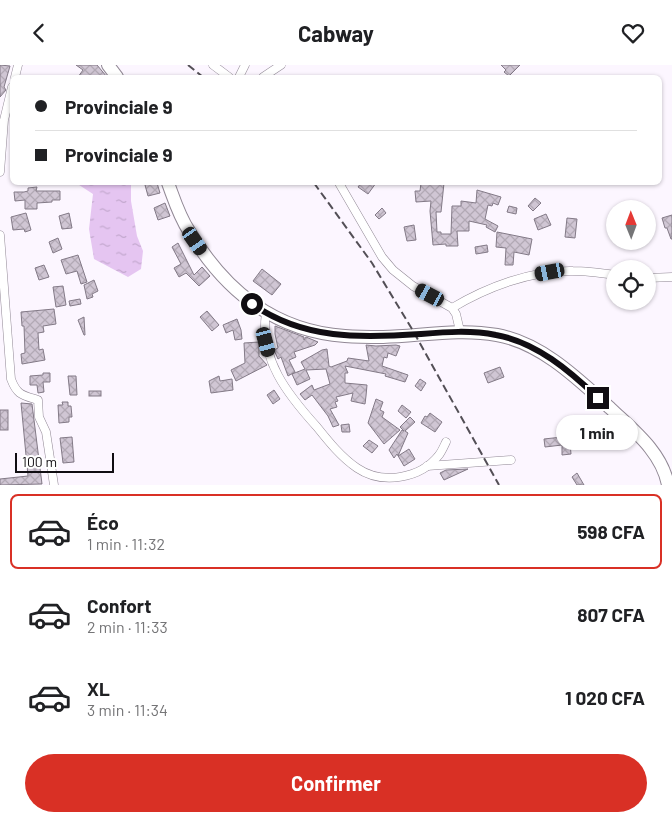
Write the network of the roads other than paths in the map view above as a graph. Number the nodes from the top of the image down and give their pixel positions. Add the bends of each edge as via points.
1 (213, 65) edge
2 (281, 65) edge
3 (226, 75) edge
4 (266, 75) edge
5 (10, 95) edge
6 (0, 172) edge
7 (169, 185) edge
8 (340, 185) edge
9 (0, 235) edge
10 (606, 274) edge
11 (672, 277) edge
12 (656, 278) edge
13 (452, 308) junction
14 (266, 313) junction
15 (460, 331) junction
16 (446, 442) dead end
17 (511, 460) dead end
18 (427, 466) junction
19 (54, 485) edge
20 (668, 485) edge

1 - 3 street
2 - 4 street
5 - 6 street via 4,120
7 - 14 main road via 184,223 202,250 227,282
8 - 13 street via 382,257 414,286
9 - 19 street via 11,379 20,395 38,400
10 - 13 street via 550,272 495,287
11 - 12 street
13 - 15 street
14 - 15 main road via 300,327 345,336 385,337
14 - 18 street via 264,327 270,361 282,385 341,456 358,469 383,477 401,478
15 - 20 main road via 513,339 568,371 646,443 661,463
16 - 18 street via 440,455
17 - 18 street

